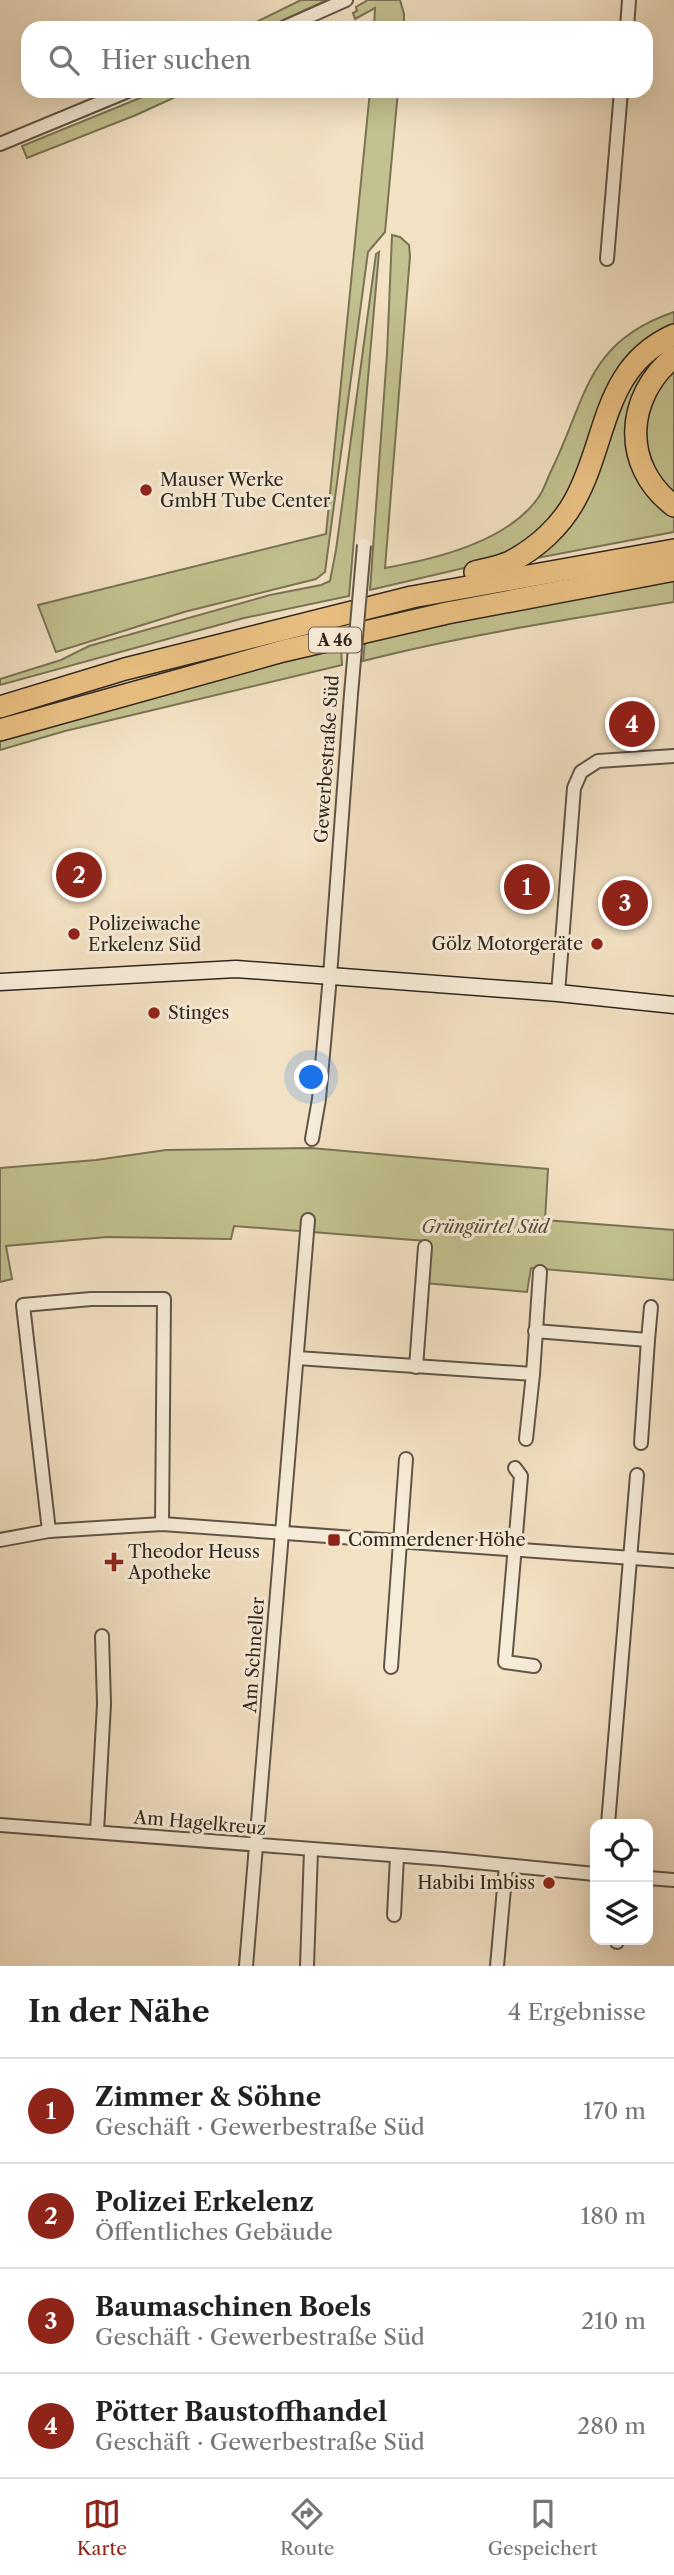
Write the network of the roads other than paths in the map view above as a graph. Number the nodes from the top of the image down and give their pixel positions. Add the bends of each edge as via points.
1 (346, 0) edge
2 (629, 0) edge
3 (299, 21) edge
4 (628, 21) edge
5 (111, 98) edge
6 (620, 98) edge
7 (0, 144) edge
8 (607, 259) dead end
9 (674, 335) edge
10 (674, 357) edge
11 (674, 506) edge
12 (364, 545) dead end
13 (674, 550) edge
14 (674, 570) edge
15 (412, 597) junction
16 (0, 707) edge
17 (0, 730) edge
18 (674, 755) edge
19 (330, 975) junction
20 (0, 982) edge
21 (558, 993) junction
22 (674, 1005) edge
23 (312, 1139) dead end
24 (308, 1220) dead end
25 (425, 1247) dead end
26 (540, 1272) dead end
27 (651, 1307) dead end
28 (536, 1331) junction
29 (648, 1340) junction
30 (297, 1358) junction
31 (416, 1367) junction
32 (533, 1374) junction
33 (526, 1439) dead end
34 (641, 1443) dead end
35 (405, 1459) dead end
36 (515, 1468) dead end
37 (637, 1475) dead end
38 (162, 1524) junction
39 (48, 1531) junction
40 (282, 1533) junction
41 (0, 1540) edge
42 (400, 1540) junction
43 (515, 1550) junction
44 (630, 1558) junction
45 (674, 1561) edge
46 (102, 1636) dead end
47 (534, 1666) dead end
48 (391, 1667) dead end
49 (608, 1819) edge
50 (0, 1825) edge
51 (97, 1832) junction
52 (257, 1846) junction
53 (311, 1850) junction
54 (397, 1857) junction
55 (506, 1866) junction
56 (590, 1874) edge
57 (653, 1878) edge
58 (674, 1880) edge
59 (394, 1915) dead end
60 (246, 1966) edge
61 (307, 1966) edge
62 (497, 1966) edge

1 - 3 street
2 - 4 street
5 - 7 street
6 - 8 street
9 - 15 highway, A 46 via 638,360 618,387 577,497 550,533 510,561 448,579
10 - 11 highway via 647,387 635,430 647,474
12 - 19 street, Gewerbestraße Süd, bridge
13 - 15 highway, A 46
14 - 17 highway, A 46 via 447,613 283,651
15 - 16 highway, A 46 via 125,669
18 - 21 street via 598,761 581,772 574,788
19 - 20 street via 236,969
19 - 21 street
19 - 23 street, Gewerbestraße Süd
21 - 22 street
24 - 30 street, Am Schneller
25 - 31 street
26 - 28 street
27 - 29 street
28 - 29 street
28 - 32 street
29 - 34 street
30 - 31 street
30 - 40 street, Am Schneller
31 - 32 street
32 - 33 street
35 - 42 street
36 - 43 street via 521,1476
37 - 44 street
38 - 39 street
38 - 39 street via 163,1298 91,1299 23,1305
38 - 40 street
39 - 41 street
40 - 42 street
40 - 52 street, Am Schneller
42 - 43 street
42 - 48 street
43 - 44 street
43 - 47 street via 505,1662
44 - 45 street
44 - 49 street
46 - 51 street via 104,1704
50 - 51 street, Am Hagelkreuz
51 - 52 street, Am Hagelkreuz
52 - 53 street, Am Hagelkreuz
52 - 60 street, Am Schneller
53 - 54 street, Am Hagelkreuz
53 - 61 street
54 - 55 street, Am Hagelkreuz
54 - 59 street
55 - 56 street, Am Hagelkreuz
55 - 62 street
57 - 58 street

